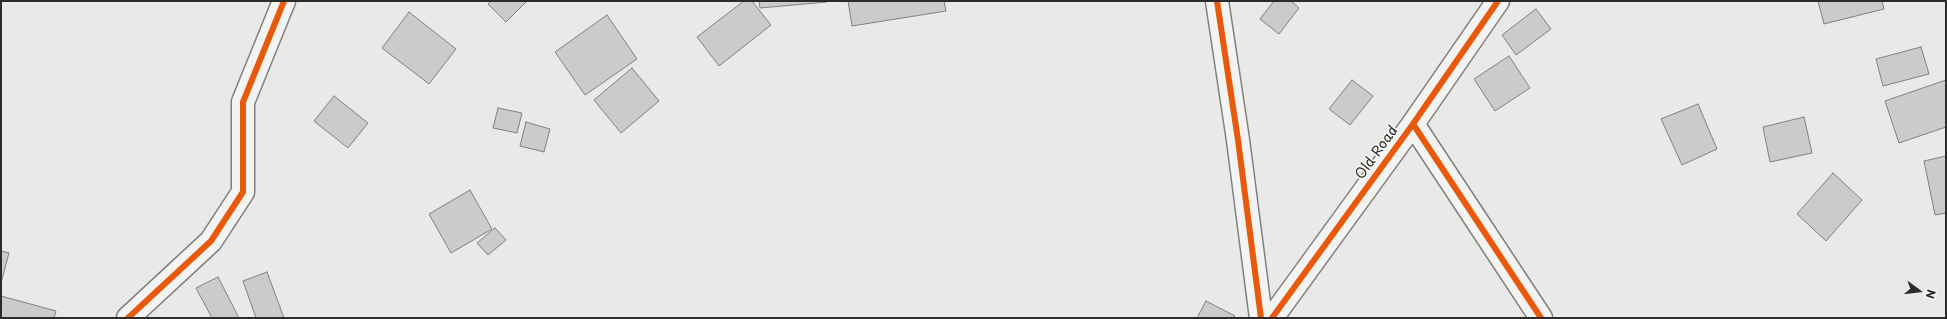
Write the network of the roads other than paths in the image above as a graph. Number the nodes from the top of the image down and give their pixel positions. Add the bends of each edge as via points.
1 (284, 1) edge
2 (1217, 1) edge
3 (1498, 1) edge
4 (1413, 124) junction
5 (128, 318) edge
6 (1261, 318) edge
7 (1272, 318) edge
8 (1541, 318) edge

1 - 5 street via 243,102 243,192 211,241
2 - 6 street
3 - 4 street, Old Road
4 - 7 street, Old Road
4 - 8 street

